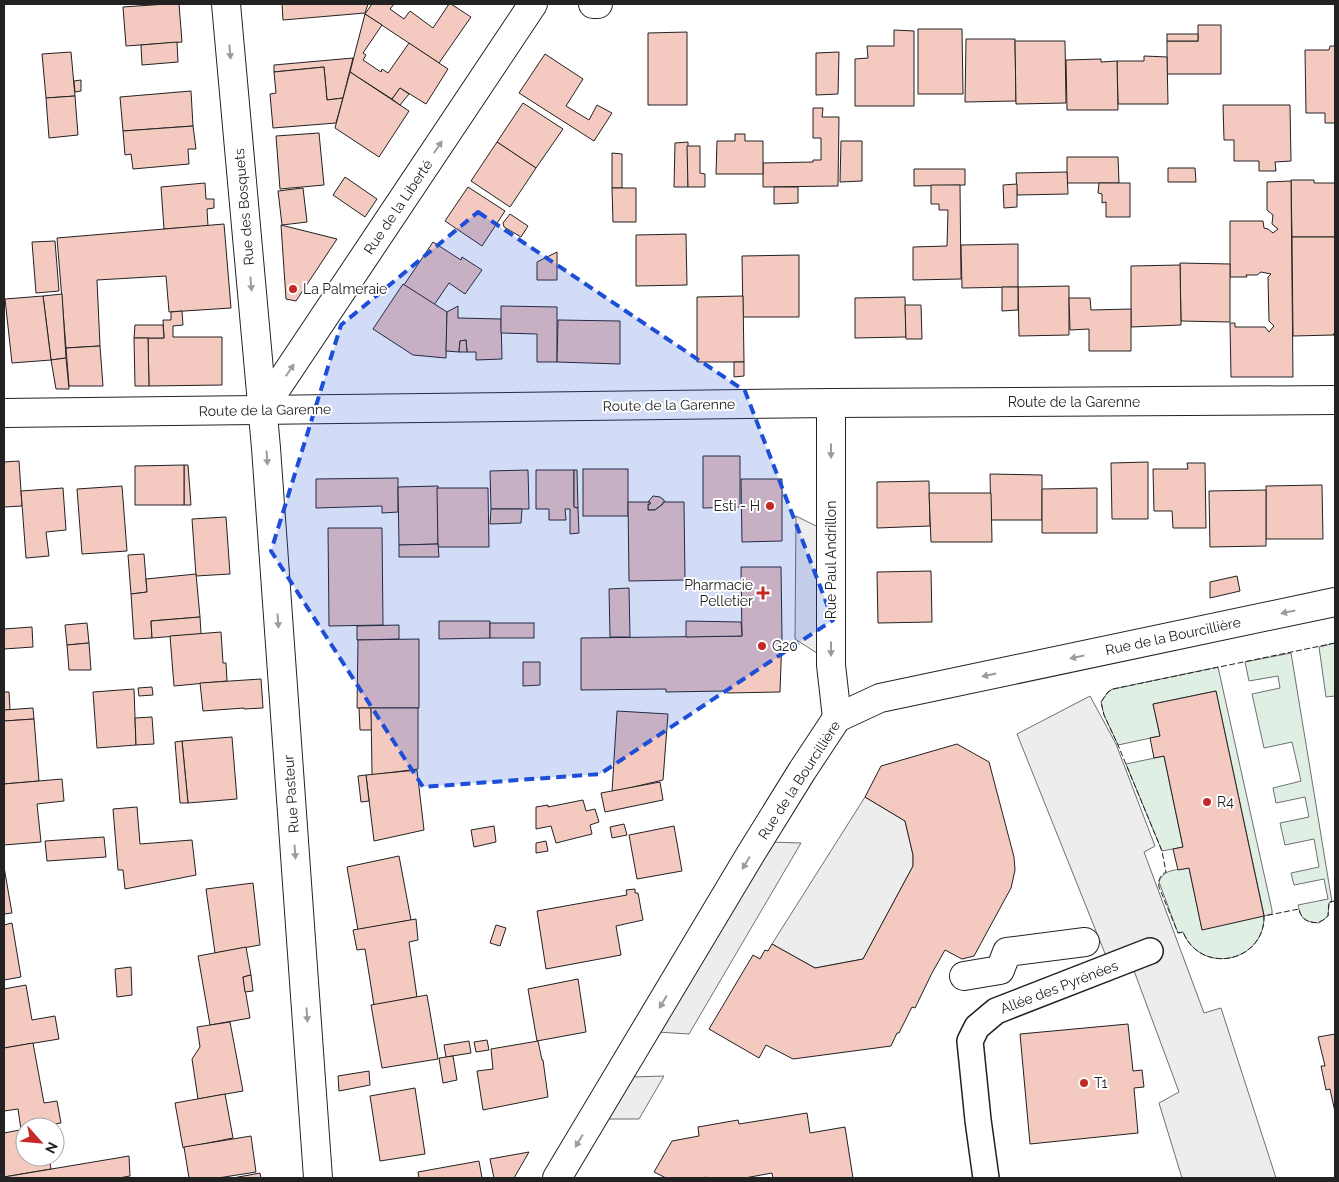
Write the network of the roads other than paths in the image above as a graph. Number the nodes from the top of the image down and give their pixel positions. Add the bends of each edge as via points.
1 (226, 4) edge
2 (533, 4) edge
3 (593, 4) edge
4 (598, 4) edge
5 (1335, 400) edge
6 (831, 403) junction
7 (262, 410) junction
8 (4, 413) edge
9 (1335, 602) edge
10 (837, 718) junction
11 (1085, 942) dead end
12 (1150, 951) dead end
13 (964, 976) dead end
14 (318, 1178) edge
15 (557, 1178) edge
16 (986, 1178) edge

1 -> 7 street, Rue des Bosquets
7 -> 2 street, Rue de la Liberté
3 - 4 street
5 - 6 street, Route de la Garenne
6 - 7 street, Route de la Garenne
6 -> 10 street, Rue Paul Andrillon via 831,665
7 - 8 street, Route de la Garenne
7 -> 14 street, Rue Pasteur
9 -> 10 street, Rue de la Bourcillière via 880,698
10 -> 15 street, Rue de la Bourcillière via 750,855
11 - 13 street via 1007,952 1000,970
12 - 16 street, Allée des Pyrénées via 996,1011 977,1027 970,1041

